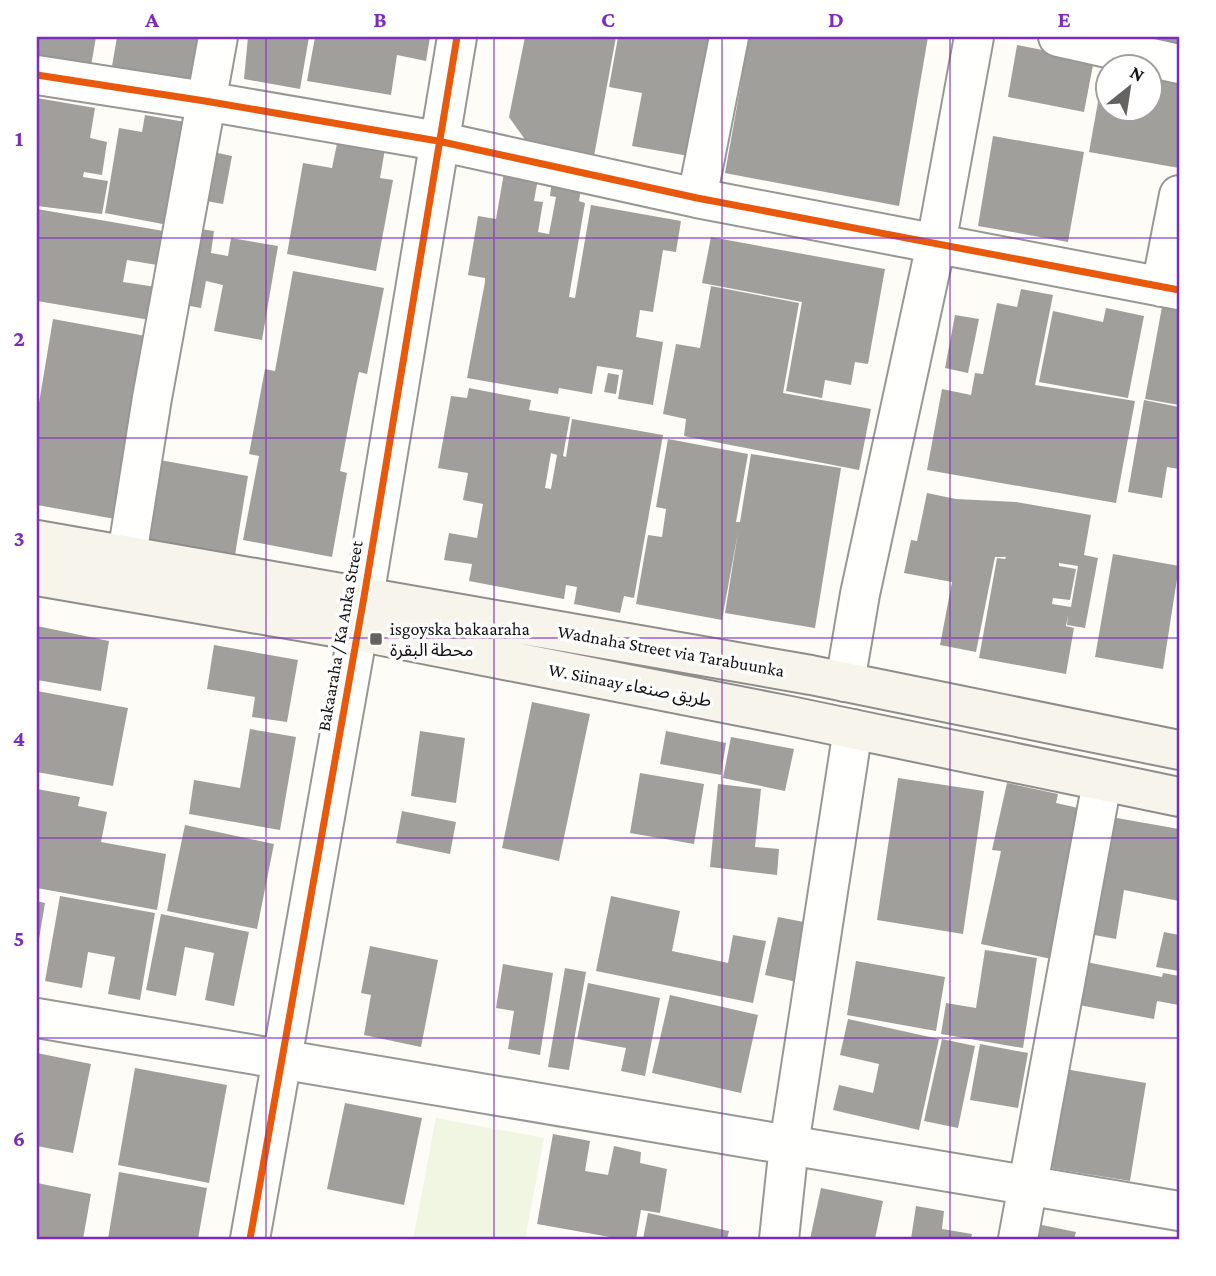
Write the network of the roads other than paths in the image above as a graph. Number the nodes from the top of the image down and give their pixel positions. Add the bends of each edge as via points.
1 (218, 37) edge
2 (457, 37) edge
3 (729, 37) edge
4 (974, 37) edge
5 (1058, 37) edge
6 (1179, 64) edge
7 (37, 75) edge
8 (205, 101) junction
9 (438, 141) junction
10 (1179, 195) edge
11 (697, 198) junction
12 (936, 244) junction
13 (1170, 288) edge
14 (37, 540) edge
15 (127, 555) junction
16 (37, 576) edge
17 (360, 614) junction
18 (845, 682) junction
19 (853, 729) junction
20 (1179, 750) edge
21 (1102, 782) junction
22 (1179, 797) edge
23 (37, 1018) edge
24 (281, 1059) junction
25 (789, 1145) junction
26 (1027, 1186) junction
27 (1179, 1211) edge
28 (250, 1239) edge
29 (779, 1239) edge
30 (1018, 1239) edge

1 - 8 street
2 - 9 street, Bakaaraha / Ka Anka Street
3 - 11 street
4 - 12 street
5 - 6 street
7 - 8 street
8 - 9 street
8 - 15 street
9 - 11 street
9 - 17 street, Bakaaraha / Ka Anka Street
10 - 13 street
11 - 12 street
12 - 13 street
12 - 18 street
14 - 15 main road, Wadnaha Street via Tarabuunka
15 - 17 main road, Wadnaha Street via Tarabuunka
16 - 17 main road, W. Siinaay طريق صنعاء
17 - 18 main road, Wadnaha Street via Tarabuunka
17 - 19 main road, W. Siinaay طريق صنعاء
17 - 24 street, Bakaaraha / Ka Anka Street
18 - 20 main road, Wadnaha Street via Tarabuunka
19 - 21 main road, W. Siinaay طريق صنعاء
19 - 25 street
21 - 22 main road, W. Siinaay طريق صنعاء
21 - 26 street
23 - 24 street
24 - 25 street
24 - 28 street, Bakaaraha / Ka Anka Street
25 - 26 street
25 - 29 street
26 - 27 street
26 - 30 street

